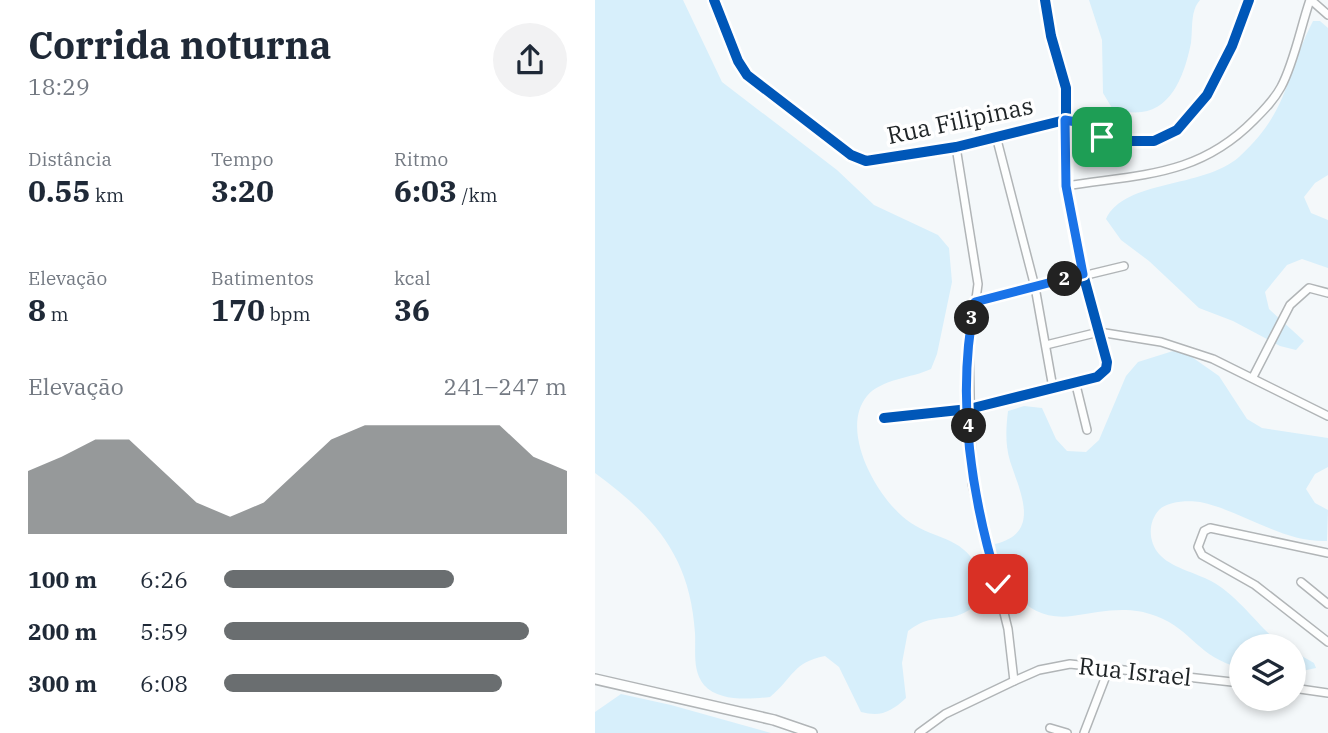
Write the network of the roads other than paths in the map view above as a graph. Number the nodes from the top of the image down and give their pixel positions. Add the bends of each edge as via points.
1 (714, 0) edge
2 (1045, 0) edge
3 (1249, 0) edge
4 (1311, 0) edge
5 (1328, 15) edge
6 (1065, 120) junction
7 (996, 135) junction
8 (956, 147) junction
9 (1066, 186) junction
10 (1124, 266) dead end
11 (1083, 274) junction
12 (1035, 287) junction
13 (1328, 293) edge
14 (975, 302) junction
15 (1099, 332) junction
16 (1046, 345) junction
17 (1253, 377) junction
18 (1075, 381) junction
19 (1053, 388) junction
20 (969, 408) junction
21 (1328, 416) edge
22 (884, 418) dead end
23 (1087, 430) dead end
24 (1328, 553) edge
25 (1301, 582) dead end
26 (1328, 604) edge
27 (1328, 642) edge
28 (1109, 668) junction
29 (595, 679) edge
30 (1014, 681) junction
31 (1229, 681) edge
32 (1306, 690) edge
33 (1328, 693) edge
34 (1050, 729) dead end
35 (812, 733) edge
36 (919, 733) edge
37 (1067, 733) edge
38 (1084, 733) edge

1 - 8 street, Rua Filipinas via 747,75 852,155 874,161
2 - 6 street via 1066,88
3 - 6 street, Rua Filipinas via 1233,46 1206,95 1188,120 1168,136 1154,141 1118,141
4 - 5 street
4 - 9 street via 1282,86 1233,142 1174,169
6 - 7 street, Rua Filipinas
6 - 9 street
7 - 8 street, Rua Filipinas
7 - 12 street
8 - 14 street via 977,264
9 - 11 street
10 - 11 street
11 - 12 street
11 - 15 street
12 - 14 street
12 - 16 street
13 - 17 street via 1309,288 1290,305
14 - 20 street
15 - 16 street
15 - 17 street via 1161,342
15 - 18 street via 1107,362 1103,374
16 - 19 street
17 - 21 street
18 - 19 street
18 - 23 street
19 - 20 street
20 - 22 street
20 - 30 street via 972,483 1008,629
24 - 27 street via 1210,528 1198,547 1202,555 1255,585
25 - 26 street
28 - 30 street, Rua Israel via 1070,664
28 - 31 street, Rua Israel
28 - 38 street
29 - 35 street
30 - 36 street, Rua Israel via 945,714
32 - 33 street
34 - 37 street

